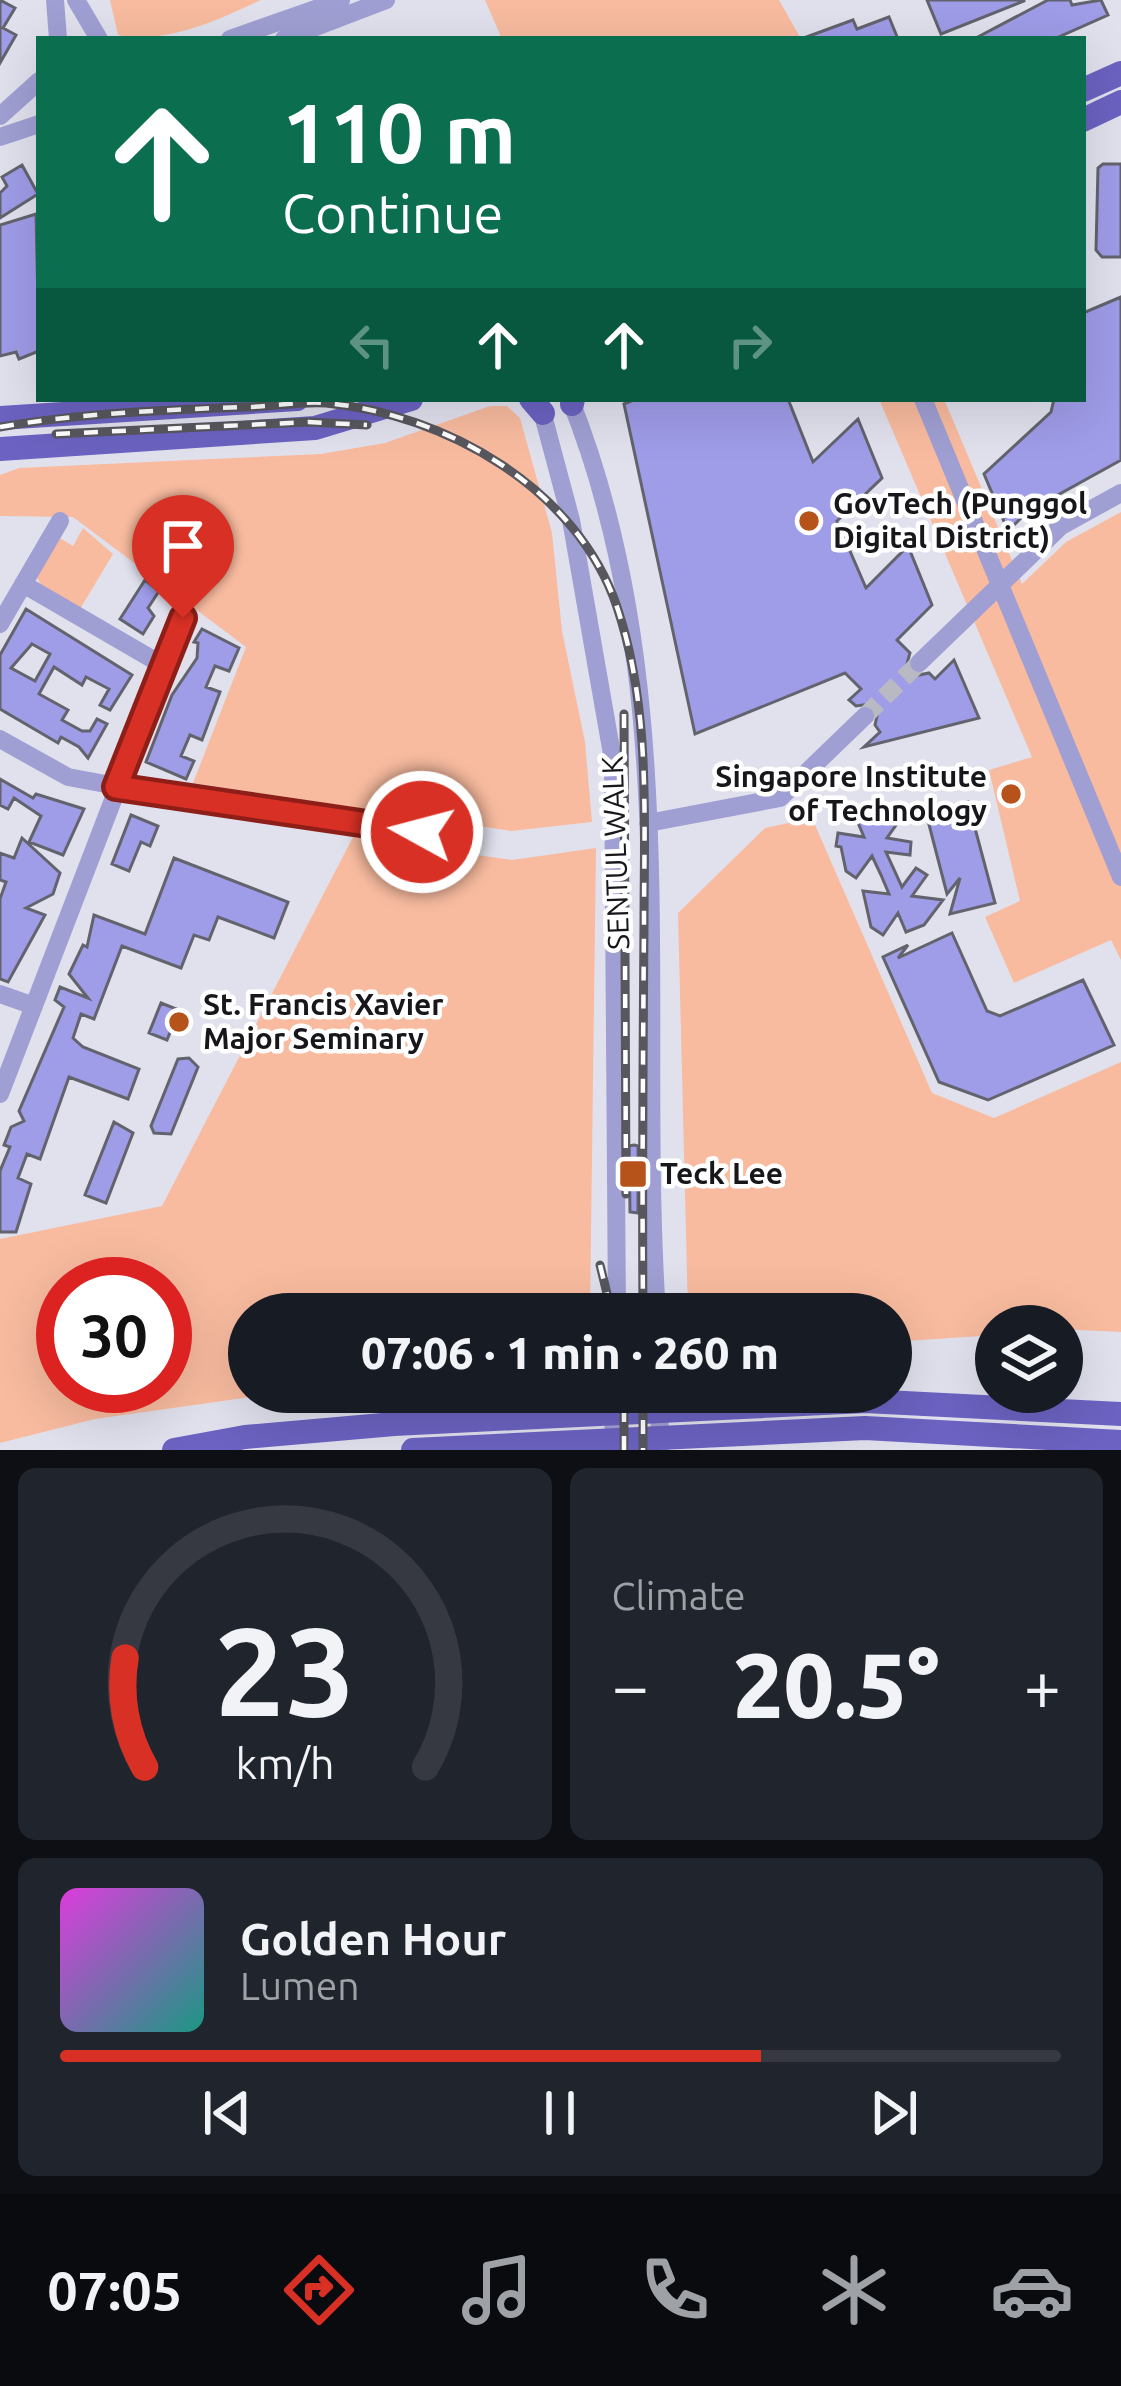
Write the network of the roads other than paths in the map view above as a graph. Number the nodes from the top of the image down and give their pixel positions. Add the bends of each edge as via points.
1 (55, 0) edge
2 (74, 0) edge
3 (341, 0) edge
4 (386, 0) edge
5 (58, 36) edge
6 (78, 36) edge
7 (97, 36) edge
8 (239, 36) edge
9 (292, 36) edge
10 (1121, 74) edge
11 (36, 84) edge
12 (1086, 89) edge
13 (1121, 102) edge
14 (36, 105) edge
15 (0, 116) edge
16 (1086, 119) edge
17 (54, 402) edge
18 (148, 402) edge
19 (402, 402) edge
20 (572, 402) edge
21 (924, 402) edge
22 (104, 403) edge
23 (538, 404) edge
24 (3, 417) edge
25 (106, 440) junction
26 (0, 449) edge
27 (1121, 493) edge
28 (60, 521) dead end
29 (23, 584) junction
30 (183, 618) dead end
31 (0, 624) edge
32 (920, 663) tunnel mouth
33 (164, 666) junction
34 (865, 716) tunnel mouth
35 (0, 739) edge
36 (116, 787) junction
37 (647, 824) junction
38 (422, 832) dead end
39 (1121, 877) edge
40 (0, 994) edge
41 (34, 1006) junction
42 (0, 1094) edge
43 (617, 1293) edge
44 (656, 1293) edge
45 (912, 1403) edge
46 (540, 1413) edge
47 (557, 1413) edge
48 (614, 1413) edge
49 (659, 1413) edge
50 (1121, 1414) edge
51 (534, 1417) junction
52 (747, 1431) junction
53 (1121, 1442) edge
54 (659, 1444) edge
55 (612, 1445) edge
56 (553, 1447) edge
57 (174, 1450) edge
58 (413, 1450) edge
59 (708, 1450) edge

1 - 5 street
2 - 6 street
2 - 7 street
3 - 8 street
4 - 9 street
10 - 12 main road
11 - 15 street
13 - 16 main road
14 - 15 street
17 - 24 main road
18 - 22 main road
19 - 25 main road via 316,428
20 - 37 street, SENTUL WALK via 611,533 633,650
21 - 39 street
22 - 24 main road
22 - 25 street
23 - 43 street, SENTUL WALK via 571,520 613,760
25 - 26 main road
27 - 32 street via 1061,526
28 - 29 street
29 - 31 street
29 - 33 street
30 - 33 street
33 - 36 street
34 - 37 street via 779,798
35 - 36 street via 68,777
36 - 38 street
36 - 41 street
37 - 44 street, SENTUL WALK
40 - 41 street
41 - 42 street
45 - 50 main road
46 - 51 main road
47 - 51 main road
48 - 55 street
49 - 54 street
51 - 57 main road via 245,1436
52 - 53 main road
52 - 54 main road
52 - 59 main road
54 - 55 main road
55 - 56 main road
56 - 58 main road

